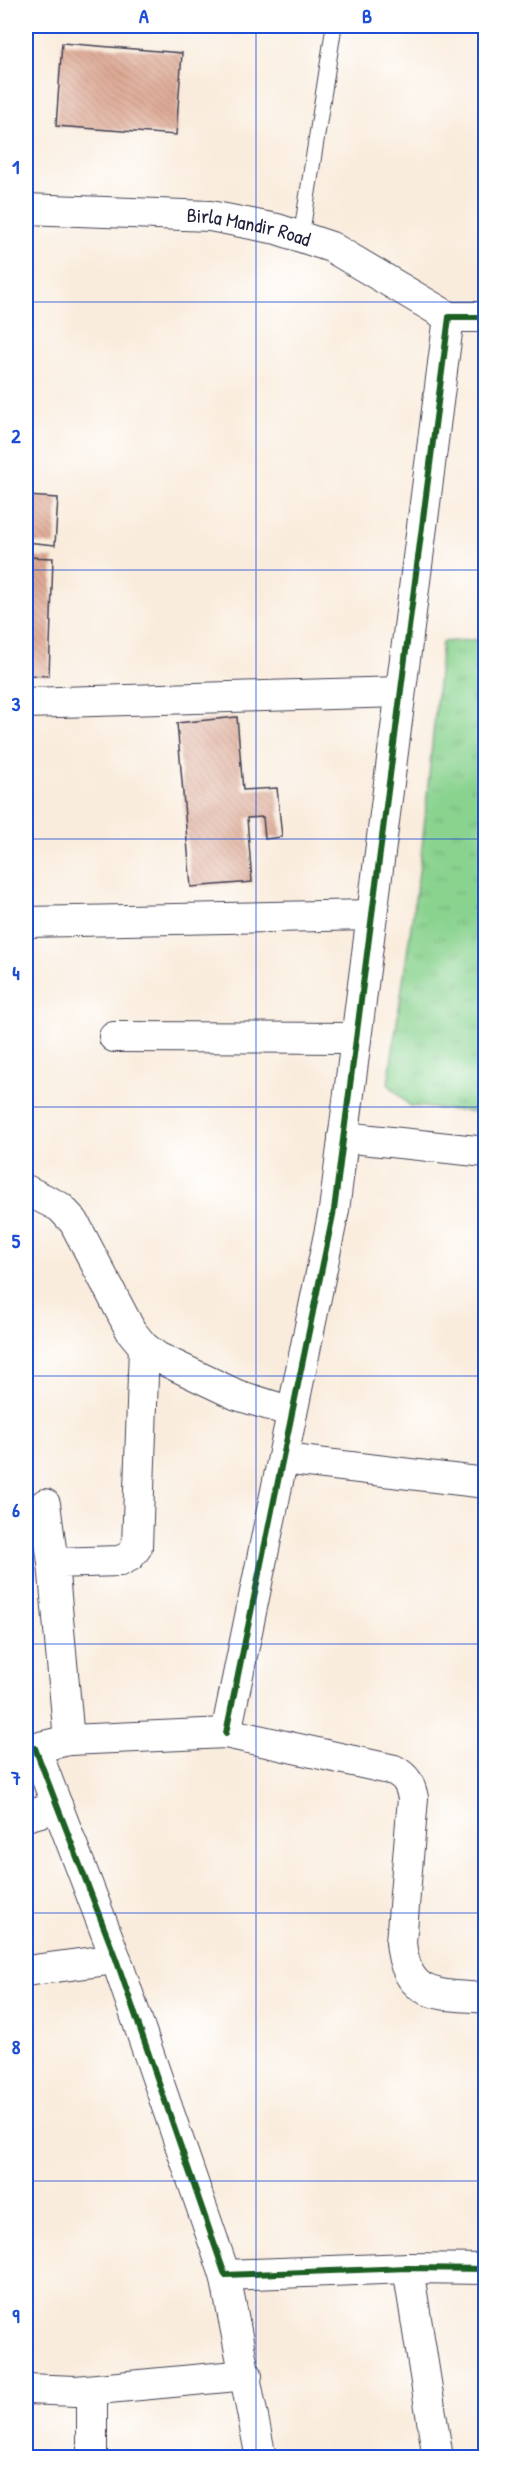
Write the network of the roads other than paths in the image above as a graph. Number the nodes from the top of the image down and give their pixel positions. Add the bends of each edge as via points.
1 (334, 26) edge
2 (26, 208) edge
3 (301, 237) junction
4 (449, 317) junction
5 (486, 317) edge
6 (400, 692) junction
7 (26, 703) edge
8 (372, 915) junction
9 (26, 922) edge
10 (114, 1037) dead end
11 (356, 1038) junction
12 (343, 1137) junction
13 (486, 1152) edge
14 (26, 1190) edge
15 (144, 1347) junction
16 (292, 1412) junction
17 (283, 1459) junction
18 (486, 1483) edge
19 (45, 1504) dead end
20 (53, 1563) junction
21 (226, 1733) junction
22 (69, 1740) junction
23 (30, 1746) edge
24 (58, 1807) junction
25 (26, 1816) edge
26 (116, 1959) junction
27 (26, 1971) edge
28 (486, 1998) edge
29 (408, 2268) junction
30 (486, 2269) edge
31 (225, 2275) junction
32 (247, 2375) junction
33 (26, 2389) edge
34 (92, 2390) junction
35 (92, 2457) edge
36 (261, 2457) edge
37 (438, 2457) edge

1 - 3 lane
2 - 3 street, Birla Mandir Road via 210,216
3 - 4 street, Birla Mandir Road via 332,247
4 - 5 street
4 - 6 street
6 - 7 street
6 - 8 street
8 - 9 street
8 - 11 street
10 - 11 street
11 - 12 street
12 - 13 street
12 - 16 street via 334,1210
14 - 15 street via 60,1207 74,1222 131,1331
15 - 16 street via 237,1395
15 - 20 street via 137,1547 120,1561
16 - 17 street
17 - 18 street
17 - 21 street
19 - 20 street
20 - 22 street
21 - 22 street
21 - 28 street via 404,1775 412,1798 402,1962 419,1987 435,1994
22 - 23 street
23 - 24 street
24 - 25 street
24 - 26 street
26 - 27 street
26 - 31 street
29 - 30 street
29 - 31 street
29 - 37 street
31 - 32 street
32 - 34 street
32 - 36 street
33 - 34 street
34 - 35 street

